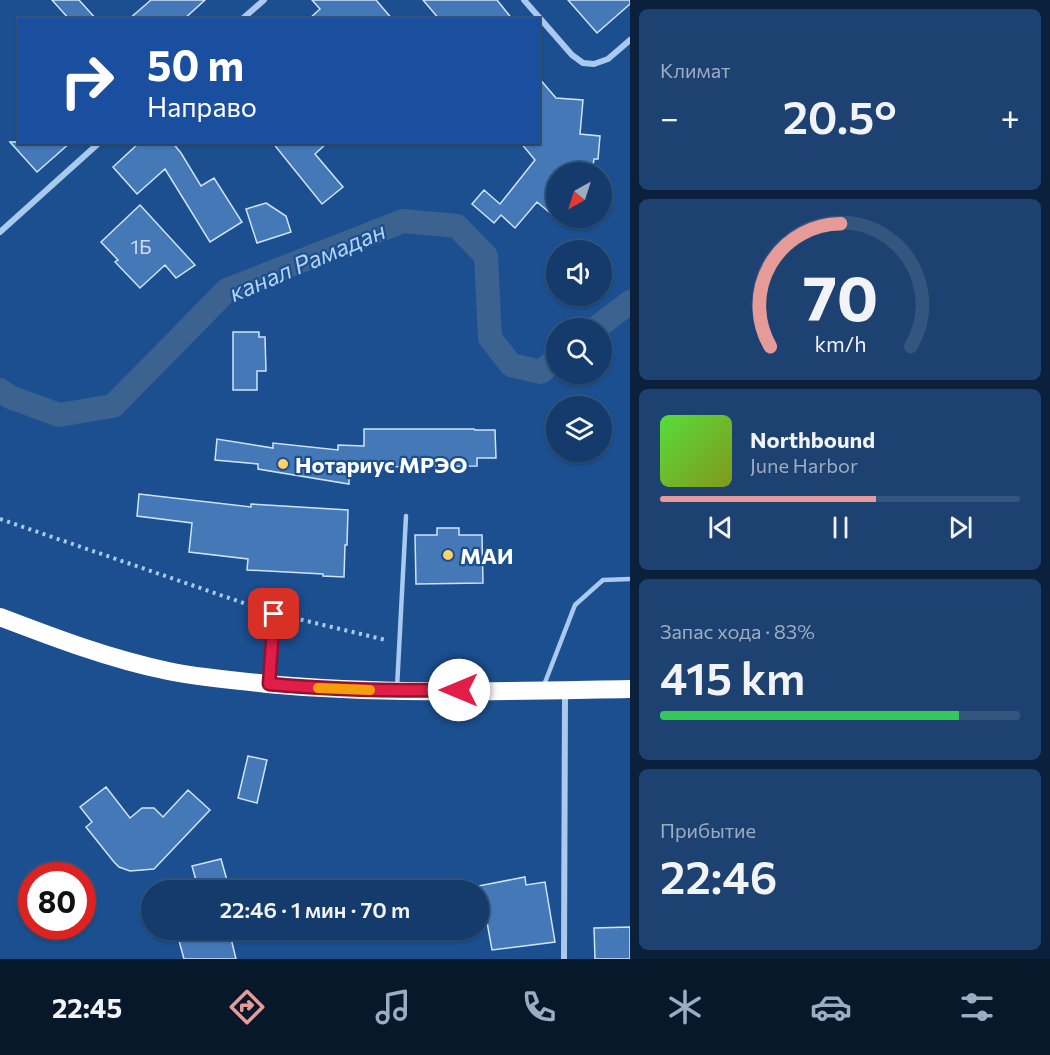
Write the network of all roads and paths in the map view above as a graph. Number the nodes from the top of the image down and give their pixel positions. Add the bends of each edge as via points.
1 (264, 0) edge
2 (524, 0) edge
3 (243, 18) edge
4 (540, 18) edge
5 (540, 18) edge
6 (630, 40) edge
7 (98, 144) edge
8 (0, 232) edge
9 (406, 516) dead end
10 (0, 519) edge
11 (630, 579) edge
12 (274, 614) junction
13 (0, 617) edge
14 (399, 643) junction
15 (269, 684) junction
16 (630, 689) edge
17 (542, 690) junction
18 (565, 690) junction
19 (397, 691) junction
20 (564, 959) edge

1 - 3 street
2 - 4 street
5 - 6 street via 583,63 608,59
7 - 8 street
9 - 14 lane
10 - 12 path
11 - 17 lane via 603,580 575,604
12 - 14 path
12 - 15 lane
13 - 15 highway via 82,648 168,671
14 - 19 lane
15 - 19 highway
16 - 18 highway
17 - 18 highway
17 - 19 highway
18 - 20 street

